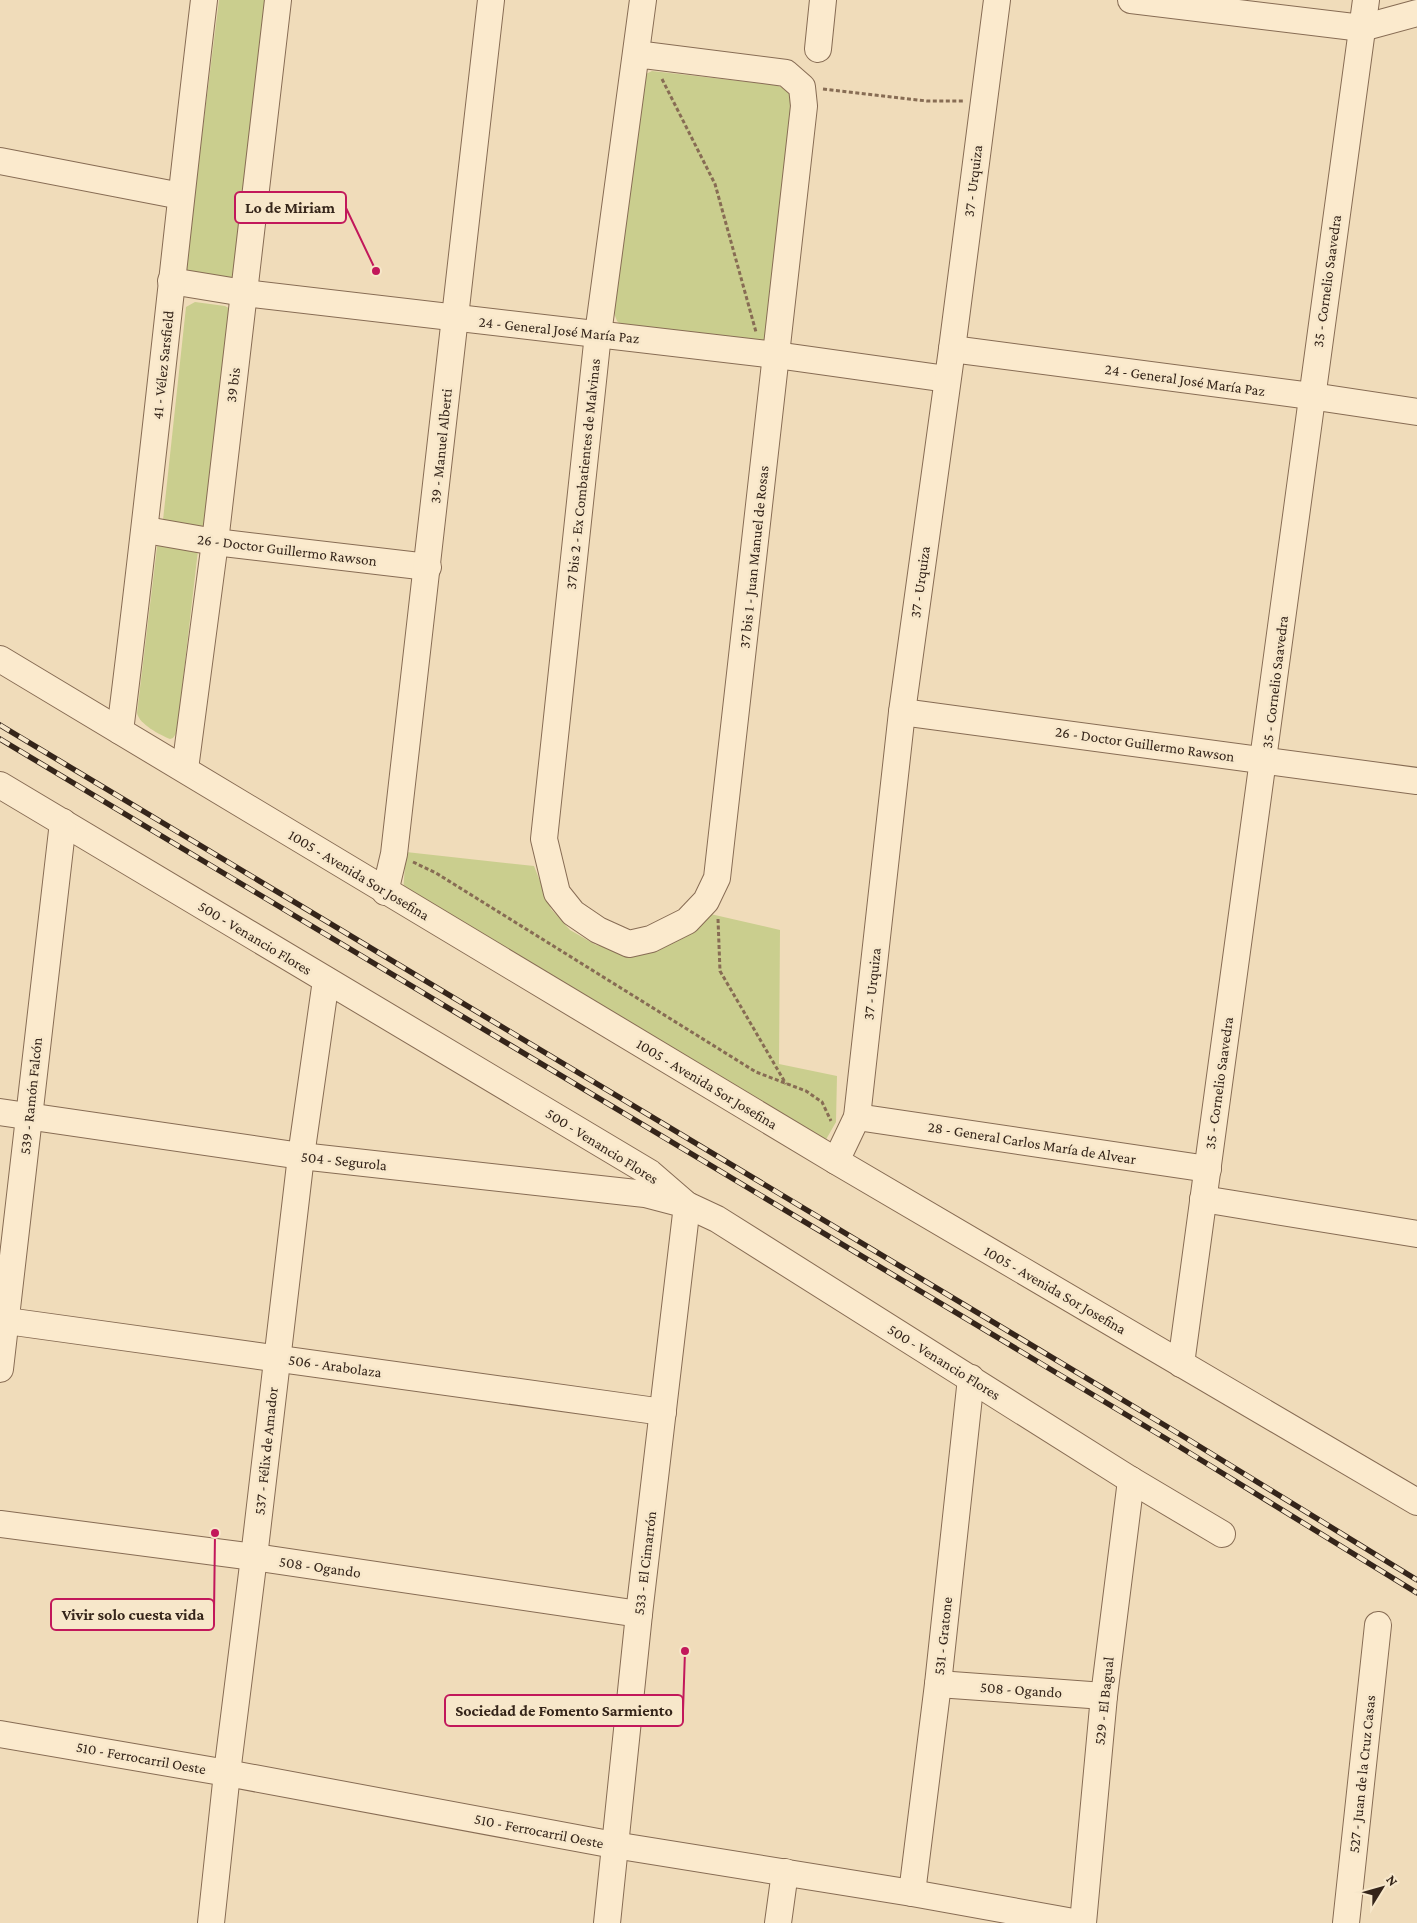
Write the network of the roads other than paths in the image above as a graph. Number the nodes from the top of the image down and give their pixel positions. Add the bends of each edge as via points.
1 (204, 0) edge
2 (278, 0) edge
3 (491, 0) edge
4 (643, 0) edge
5 (824, 0) edge
6 (997, 0) edge
7 (1131, 0) edge
8 (1366, 0) edge
9 (1417, 13) edge
10 (1362, 28) junction
11 (818, 49) dead end
12 (643, 55) junction
13 (0, 161) edge
14 (181, 196) junction
15 (171, 281) junction
16 (244, 293) junction
17 (455, 319) junction
18 (598, 334) junction
19 (952, 349) junction
20 (769, 354) junction
21 (947, 379) junction
22 (1312, 396) junction
23 (1417, 412) edge
24 (146, 530) junction
25 (215, 542) junction
26 (428, 567) junction
27 (0, 659) edge
28 (902, 712) junction
29 (120, 730) junction
30 (1264, 760) junction
31 (185, 769) junction
32 (1417, 780) edge
33 (0, 785) edge
34 (63, 822) junction
35 (385, 892) junction
36 (598, 930) joint
37 (326, 980) junction
38 (0, 1112) edge
39 (28, 1116) junction
40 (857, 1117) junction
41 (840, 1153) junction
42 (301, 1156) junction
43 (1208, 1169) junction
44 (1203, 1199) junction
45 (687, 1204) junction
46 (1417, 1234) edge
47 (7, 1321) junction
48 (276, 1358) junction
49 (1182, 1364) junction
50 (0, 1369) edge
51 (971, 1378) junction
52 (662, 1412) junction
53 (1131, 1480) junction
54 (1417, 1502) edge
55 (0, 1524) edge
56 (1222, 1534) dead end
57 (254, 1557) junction
58 (638, 1614) junction
59 (1378, 1625) dead end
60 (938, 1684) junction
61 (1104, 1696) junction
62 (0, 1734) edge
63 (227, 1772) junction
64 (614, 1845) junction
65 (785, 1872) junction
66 (912, 1893) junction
67 (211, 1923) edge
68 (607, 1923) edge
69 (778, 1923) edge
70 (1081, 1923) edge
71 (1346, 1923) edge

1 - 14 street, 41 - Vélez Sarsfield
2 - 16 street, 39 bis
3 - 17 street, 39 - Manuel Alberti
4 - 12 street, 37 bis 2 - Ex Combatientes de Malvinas
5 - 11 street
6 - 19 street, 37 - Urquiza
7 - 10 street
8 - 10 street, 35 - Cornelio Saavedra
9 - 10 street
10 - 22 street, 35 - Cornelio Saavedra
12 - 18 street, 37 bis 2 - Ex Combatientes de Malvinas
12 - 20 street, 37 bis 1 - Juan Manuel de Rosas via 786,73 802,87 804,106
13 - 14 street
14 - 15 street, 41 - Vélez Sarsfield
15 - 16 street, 24 - General José María Paz
15 - 24 street, 41 - Vélez Sarsfield
16 - 17 street, 24 - General José María Paz
16 - 25 street, 39 bis
17 - 18 street, 24 - General José María Paz
17 - 26 street, 39 - Manuel Alberti
18 - 20 street, 24 - General José María Paz
18 - 36 street, 37 bis 2 - Ex Combatientes de Malvinas via 544,839 557,893 573,913
19 - 21 street, 37 - Urquiza
19 - 22 street, 24 - General José María Paz
20 - 21 street, 24 - General José María Paz
20 - 36 street, 37 bis 1 - Juan Manuel de Rosas via 717,878 706,901 687,921 651,939 629,944
21 - 28 street, 37 - Urquiza
22 - 23 street, 24 - General José María Paz
22 - 30 street, 35 - Cornelio Saavedra
24 - 25 street, 26 - Doctor Guillermo Rawson
24 - 29 street, 41 - Vélez Sarsfield
25 - 26 street, 26 - Doctor Guillermo Rawson
25 - 31 street, 39 bis
26 - 35 street, 39 - Manuel Alberti via 394,854
27 - 29 street, 1005 - Avenida Sor Josefina
28 - 30 street, 26 - Doctor Guillermo Rawson
28 - 40 street, 37 - Urquiza
29 - 31 street, 1005 - Avenida Sor Josefina
30 - 32 street, 26 - Doctor Guillermo Rawson
30 - 43 street, 35 - Cornelio Saavedra
31 - 35 street, 1005 - Avenida Sor Josefina
33 - 34 street, 500 - Venancio Flores
34 - 37 street, 500 - Venancio Flores
34 - 39 street, 539 - Ramón Falcón
35 - 41 street, 1005 - Avenida Sor Josefina
37 - 42 street, 537 - Félix de Amador
37 - 45 street, 500 - Venancio Flores via 650,1174
38 - 39 street, 504 - Segurola
39 - 42 street, 504 - Segurola
39 - 47 street, 539 - Ramón Falcón
40 - 41 street, 37 - Urquiza
40 - 43 street, 28 - General Carlos María de Alvear
41 - 49 street, 1005 - Avenida Sor Josefina
42 - 45 street, 504 - Segurola via 645,1194
42 - 48 street, 537 - Félix de Amador
43 - 44 street, 35 - Cornelio Saavedra
44 - 46 street
44 - 49 street, 35 - Cornelio Saavedra
45 - 51 street, 500 - Venancio Flores via 717,1219
45 - 52 street, 533 - El Cimarrón
47 - 48 street, 506 - Arabolaza
47 - 50 street, 539 - Ramón Falcón
48 - 52 street, 506 - Arabolaza
48 - 57 street, 537 - Félix de Amador
49 - 54 street, 1005 - Avenida Sor Josefina
51 - 53 street, 500 - Venancio Flores
51 - 60 street, 531 - Gratone
52 - 58 street, 533 - El Cimarrón
53 - 56 street, 500 - Venancio Flores
53 - 61 street, 529 - El Bagual
55 - 57 street, 508 - Ogando
57 - 58 street, 508 - Ogando
57 - 63 street, 537 - Félix de Amador
58 - 64 street, 533 - El Cimarrón
59 - 71 street, 527 - Juan de la Cruz Casas
60 - 61 street, 508 - Ogando
60 - 66 street, 531 - Gratone
61 - 70 street, 529 - El Bagual
62 - 63 street, 510 - Ferrocarril Oeste
63 - 64 street, 510 - Ferrocarril Oeste
63 - 67 street, 537 - Félix de Amador
64 - 65 street, 510 - Ferrocarril Oeste
64 - 68 street, 533 - El Cimarrón
65 - 66 street, 510 - Ferrocarril Oeste
65 - 69 street
66 - 70 street, 510 - Ferrocarril Oeste

